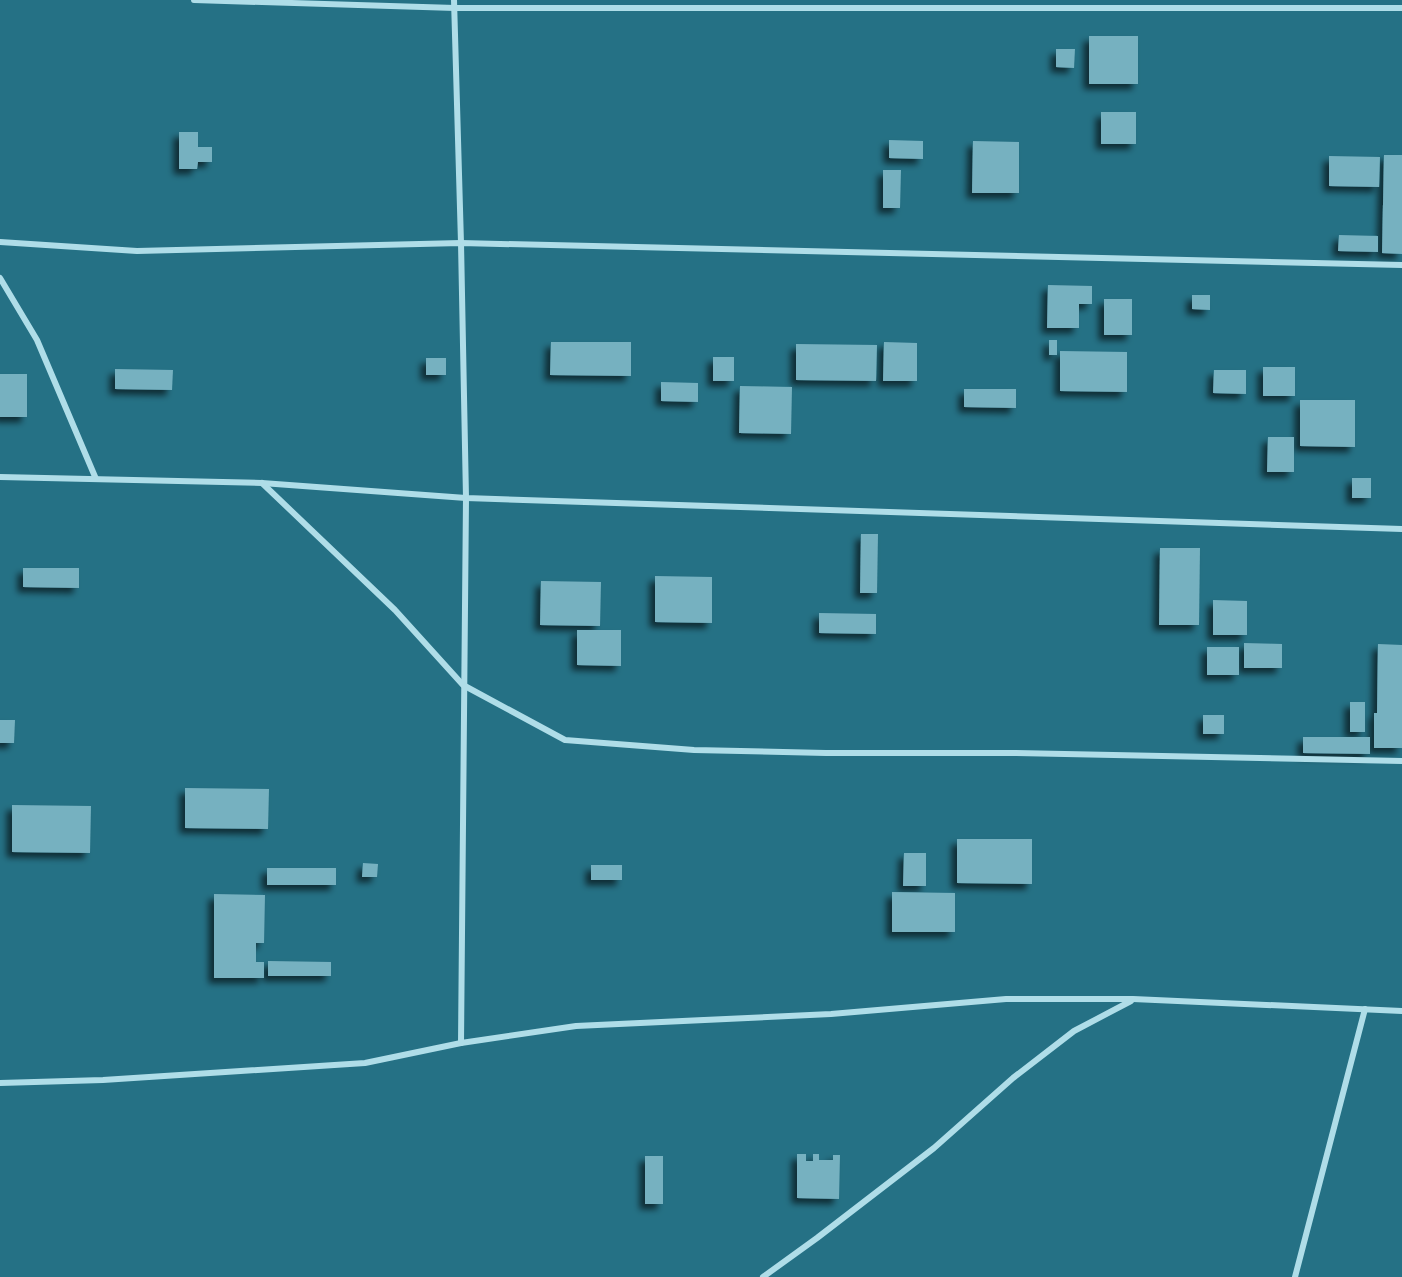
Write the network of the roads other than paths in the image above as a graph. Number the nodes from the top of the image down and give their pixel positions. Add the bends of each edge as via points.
1 (194, 0) edge
2 (454, 0) edge
3 (455, 8) junction
4 (1402, 8) edge
5 (0, 242) edge
6 (461, 243) junction
7 (1402, 265) edge
8 (0, 278) edge
9 (0, 477) edge
10 (96, 479) junction
11 (262, 483) junction
12 (466, 498) junction
13 (1402, 528) edge
14 (463, 685) junction
15 (1402, 762) edge
16 (1133, 999) junction
17 (1365, 1010) junction
18 (1402, 1011) edge
19 (461, 1043) junction
20 (0, 1083) edge
21 (763, 1277) edge
22 (1294, 1277) edge

1 - 3 street
2 - 3 street
3 - 4 street
3 - 6 street
5 - 6 street via 137,250
6 - 7 street
6 - 12 street
8 - 10 street via 37,340
9 - 10 street
10 - 11 street
11 - 12 street
11 - 14 street via 395,610
12 - 13 street
12 - 14 street
14 - 15 street via 566,740 694,750
14 - 19 street
16 - 17 street
16 - 19 street via 1006,999 831,1014 576,1026
16 - 21 street via 1074,1031 1013,1078 934,1148
17 - 18 street
17 - 22 street
19 - 20 street via 365,1063

